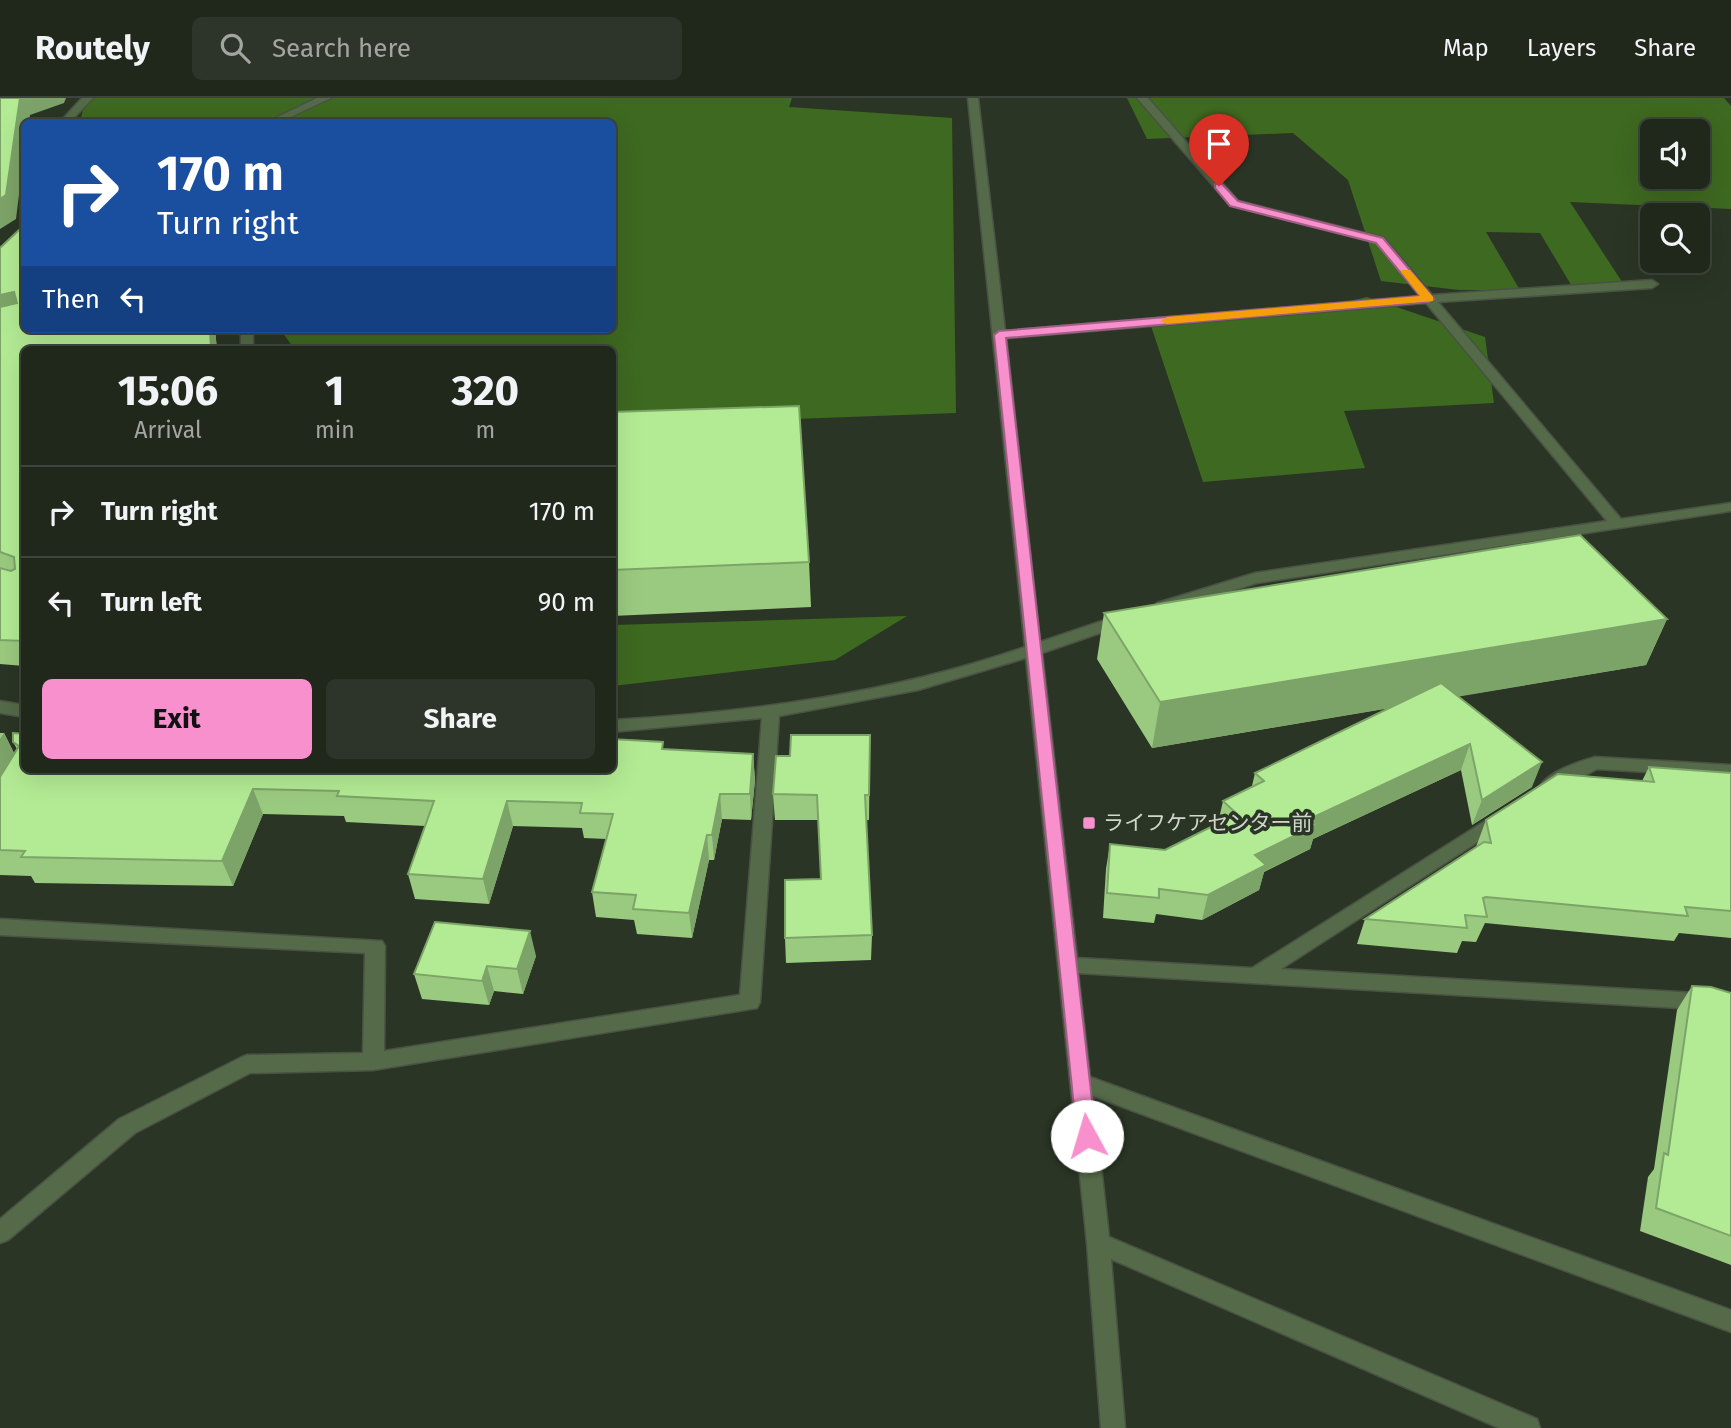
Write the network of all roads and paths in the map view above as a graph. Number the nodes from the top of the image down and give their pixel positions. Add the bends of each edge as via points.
1 (88, 98) edge
2 (326, 98) edge
3 (973, 98) edge
4 (1142, 98) edge
5 (68, 119) edge
6 (279, 119) edge
7 (1652, 284) dead end
8 (1429, 299) junction
9 (999, 335) junction
10 (1731, 507) edge
11 (1618, 524) junction
12 (1034, 648) junction
13 (0, 707) edge
14 (21, 710) edge
15 (771, 713) junction
16 (616, 726) edge
17 (1731, 771) edge
18 (1538, 794) edge
19 (1514, 809) edge
20 (0, 927) edge
21 (1069, 965) junction
22 (1256, 975) junction
23 (1731, 1003) edge
24 (373, 1060) junction
25 (1081, 1083) junction
26 (0, 1233) edge
27 (1098, 1243) junction
28 (1731, 1321) edge
29 (1112, 1428) edge
30 (1528, 1428) edge

1 - 5 street
2 - 6 street
3 - 9 street
4 - 8 street via 1234,204 1380,240
7 - 8 street
8 - 9 street
8 - 11 street
9 - 12 street
10 - 11 street
11 - 12 street via 1255,578
12 - 15 street via 961,673
12 - 21 street
13 - 14 street
15 - 16 street
15 - 24 street via 750,1002
17 - 18 street via 1595,764
19 - 22 street
20 - 24 street via 375,946
21 - 22 street
21 - 25 street
22 - 23 street
24 - 26 street via 247,1064 127,1126
25 - 27 street
25 - 28 street
27 - 29 street
27 - 30 street

